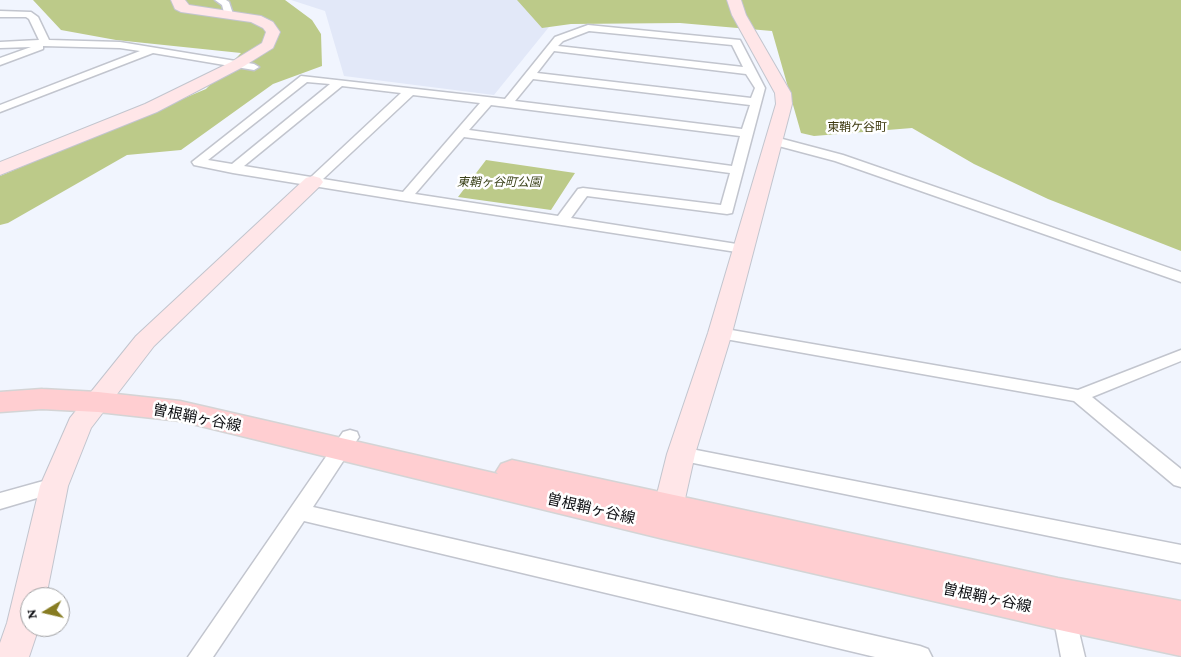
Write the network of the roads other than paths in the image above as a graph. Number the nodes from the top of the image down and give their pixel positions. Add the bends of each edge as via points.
1 (178, 0) edge
2 (220, 0) edge
3 (734, 0) edge
4 (0, 14) edge
5 (228, 14) junction
6 (45, 43) junction
7 (0, 45) edge
8 (551, 48) junction
9 (150, 51) junction
10 (0, 62) edge
11 (236, 65) junction
12 (254, 67) dead end
13 (750, 71) junction
14 (529, 75) junction
15 (340, 83) junction
16 (409, 92) junction
17 (488, 101) junction
18 (756, 102) junction
19 (507, 104) junction
20 (0, 109) edge
21 (461, 133) junction
22 (747, 133) junction
23 (775, 141) junction
24 (0, 169) edge
25 (233, 169) junction
26 (737, 170) junction
27 (313, 182) junction
28 (406, 197) junction
29 (562, 221) junction
30 (744, 249) junction
31 (1181, 277) edge
32 (720, 333) junction
33 (1181, 355) edge
34 (0, 388) edge
35 (102, 395) junction
36 (1079, 396) junction
37 (0, 402) edge
38 (346, 443) junction
39 (681, 454) junction
40 (1181, 480) edge
41 (54, 486) junction
42 (0, 501) edge
43 (299, 512) junction
44 (666, 516) junction
45 (1181, 554) edge
46 (1064, 615) junction
47 (1181, 617) edge
48 (1181, 639) edge
49 (12, 657) edge
50 (200, 657) edge
51 (920, 657) edge
52 (1073, 657) edge

1 - 5 street via 186,9
2 - 5 street via 226,4
3 - 23 street via 782,93 784,104
4 - 6 street via 28,14 33,17
5 - 11 street via 256,19 268,25 273,32 268,44
6 - 7 street
6 - 9 street via 120,45
6 - 10 street
8 - 13 street
8 - 13 street via 559,39 588,28 736,42
8 - 14 street
9 - 11 street
9 - 20 street
11 - 12 street
11 - 24 street via 151,108
13 - 18 street via 760,88
14 - 18 street
14 - 19 street
15 - 16 street
15 - 25 street
15 - 25 street via 304,78 198,162
16 - 17 street
16 - 27 street
17 - 19 street
17 - 21 street
18 - 22 street
19 - 22 street
21 - 26 street
21 - 28 street
22 - 26 street
23 - 30 street
23 - 31 street via 839,158
25 - 27 street
26 - 29 street via 727,210 583,192
27 - 28 street
27 - 35 street via 145,342
28 - 29 street
29 - 30 street
30 - 32 street
32 - 36 street
32 - 39 street
33 - 36 street
34 - 35 main road, 曽根鞘ヶ谷線 via 48,385
35 - 37 main road, 曽根鞘ヶ谷線
35 - 38 main road, 曽根鞘ヶ谷線
35 - 41 street via 78,425
36 - 40 street
38 - 43 street
38 - 44 main road, 曽根鞘ヶ谷線
39 - 44 street
39 - 45 street
41 - 42 street
41 - 49 street via 24,623
43 - 50 street
43 - 51 street
44 - 46 main road, 曽根鞘ヶ谷線
44 - 47 main road, 曽根鞘ヶ谷線
46 - 48 main road, 曽根鞘ヶ谷線
46 - 52 street

